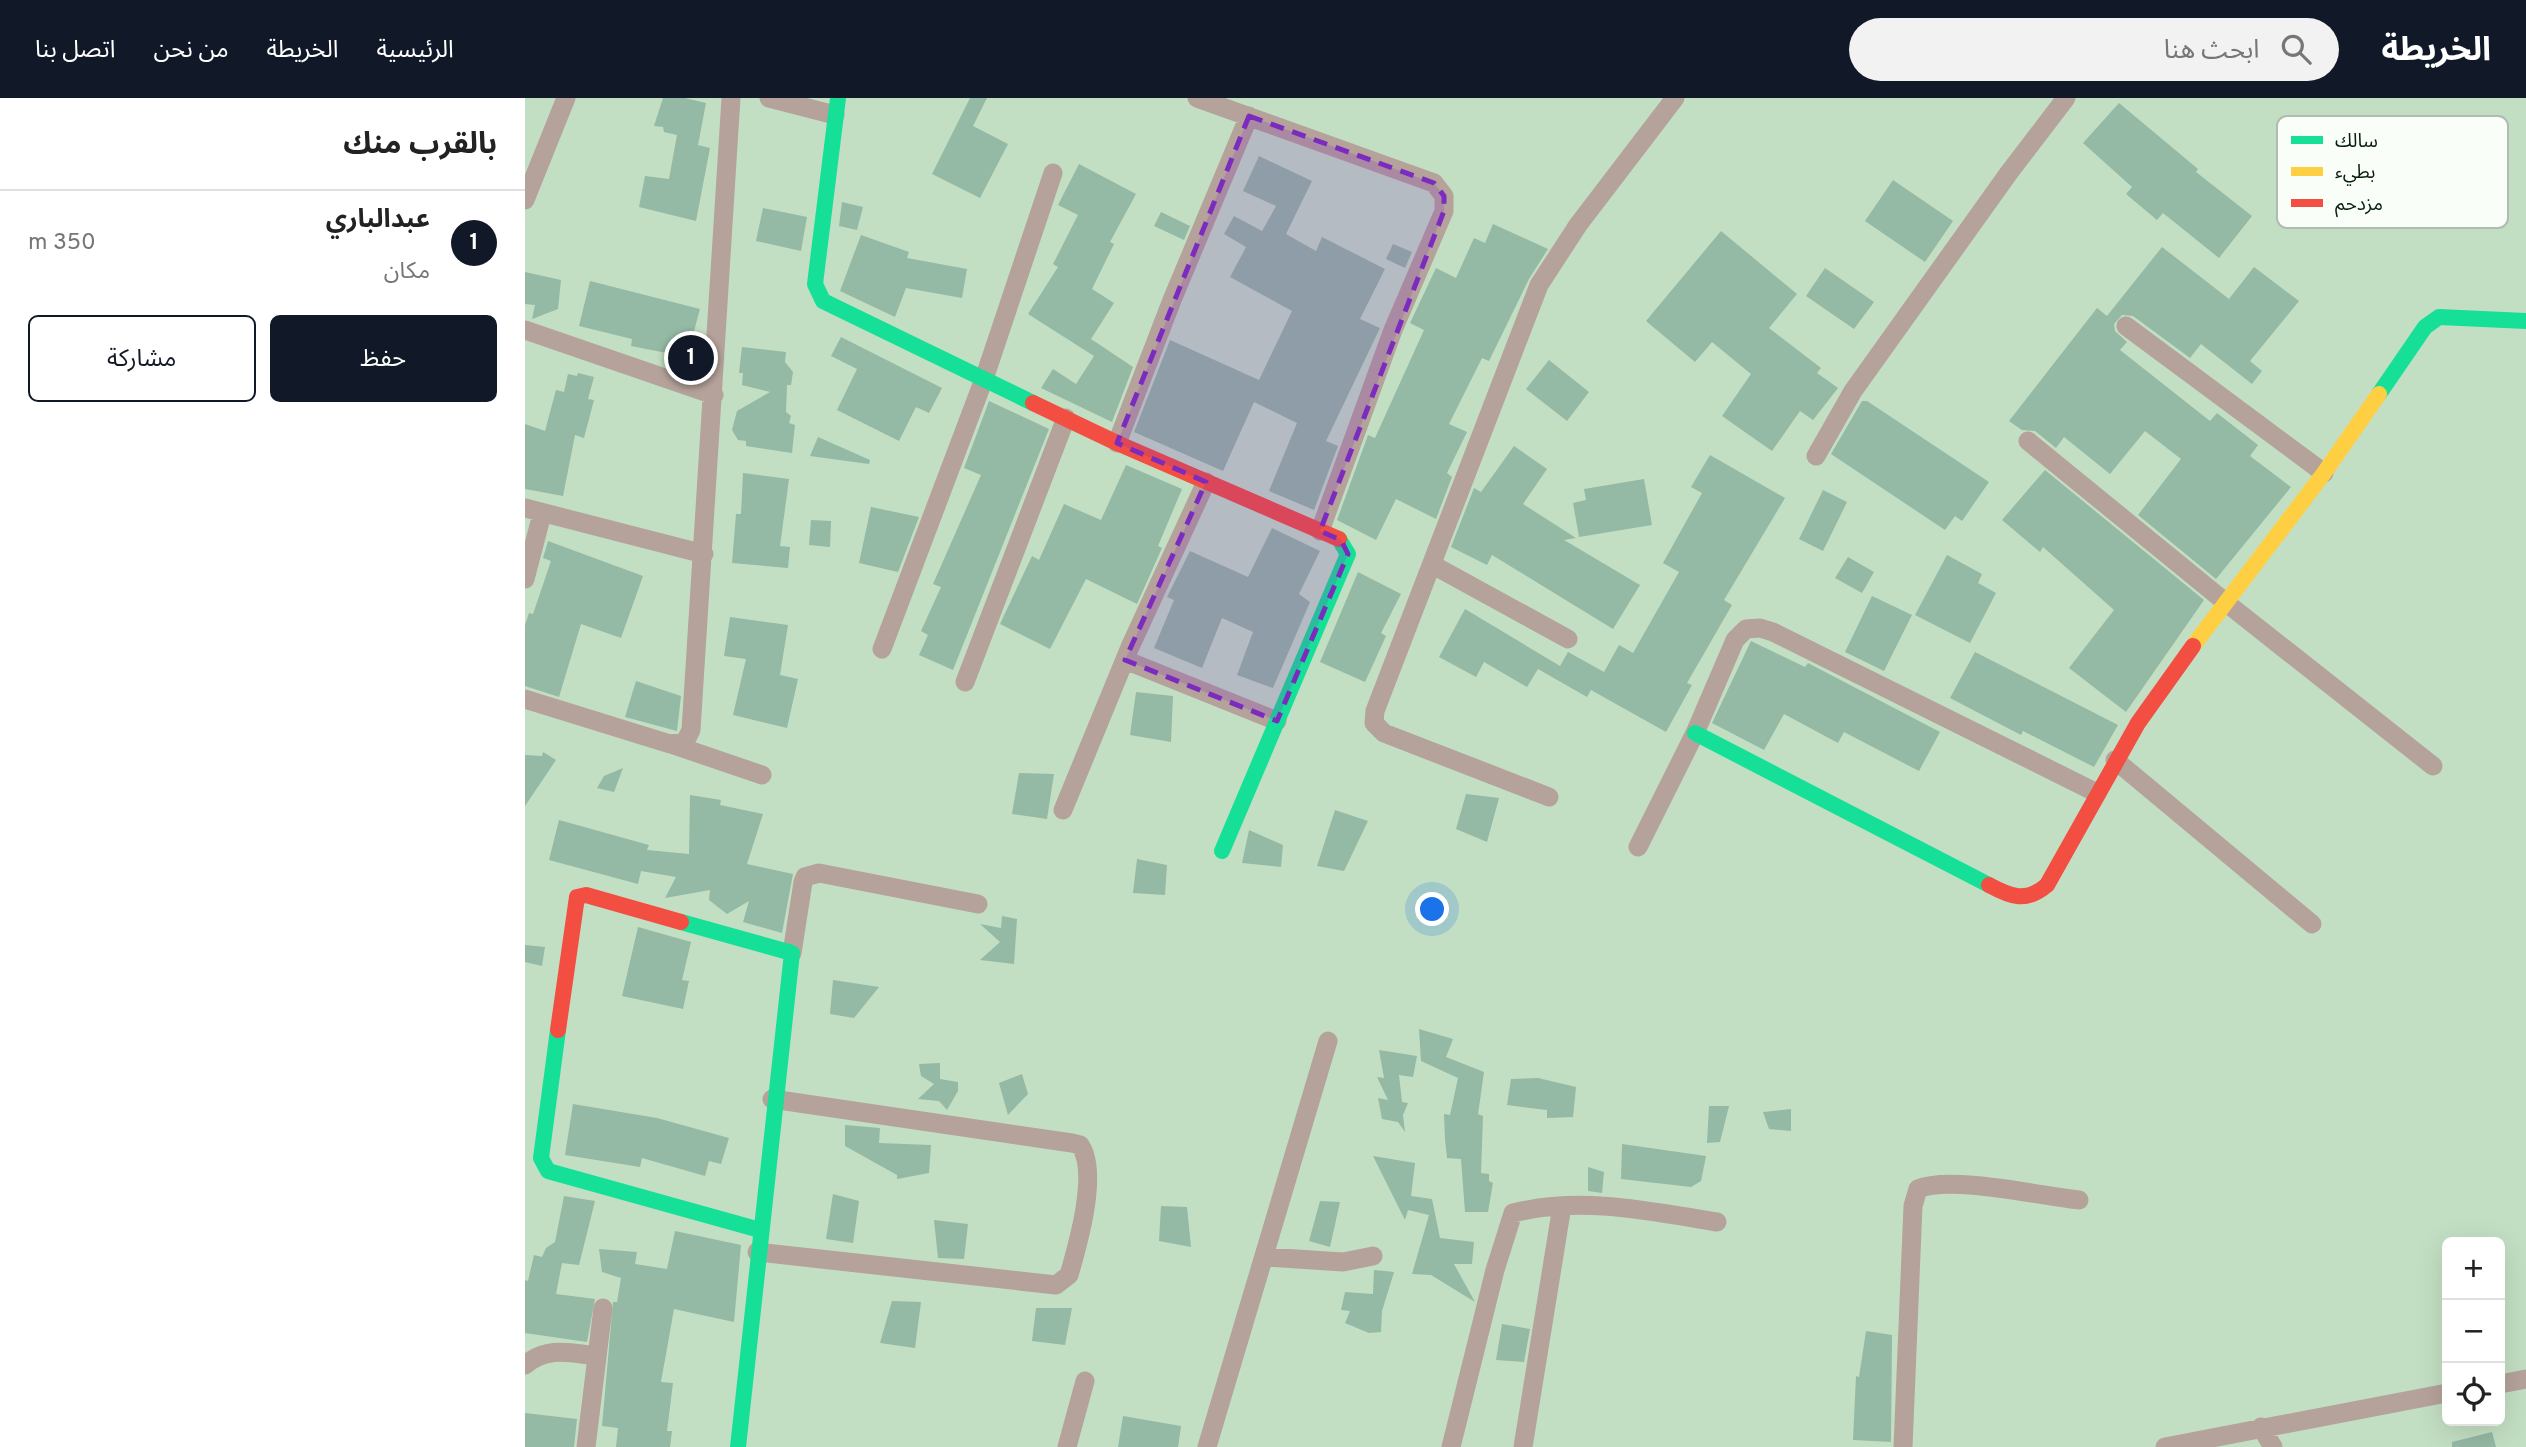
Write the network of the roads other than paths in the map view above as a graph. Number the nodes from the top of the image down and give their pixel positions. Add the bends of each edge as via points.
1 (566, 98) edge
2 (731, 98) edge
3 (769, 98) edge
4 (1196, 98) edge
5 (1675, 98) edge
6 (2066, 98) edge
7 (837, 106) edge
8 (1249, 116) junction
9 (1053, 173) dead end
10 (525, 200) edge
11 (2526, 321) edge
12 (2126, 326) dead end
13 (525, 330) edge
14 (984, 379) junction
15 (714, 395) junction
16 (1066, 418) junction
17 (2028, 441) dead end
18 (1117, 443) junction
19 (1816, 456) dead end
20 (2323, 473) junction
21 (1206, 482) junction
22 (533, 511) edge
23 (1320, 531) junction
24 (704, 554) junction
25 (1433, 565) junction
26 (525, 579) edge
27 (2224, 601) junction
28 (1568, 639) dead end
29 (881, 649) dead end
30 (1125, 660) junction
31 (965, 682) dead end
32 (525, 699) edge
33 (1277, 721) junction
34 (1695, 733) junction
35 (670, 744) junction
36 (2115, 760) junction
37 (2433, 766) dead end
38 (762, 775) dead end
39 (2097, 793) junction
40 (1549, 797) dead end
41 (1063, 810) dead end
42 (1638, 846) dead end
43 (1221, 850) dead end
44 (978, 904) dead end
45 (2312, 924) dead end
46 (792, 953) junction
47 (1328, 1041) dead end
48 (772, 1099) junction
49 (2079, 1200) dead end
50 (1562, 1206) junction
51 (1717, 1222) dead end
52 (760, 1230) junction
53 (757, 1252) junction
54 (1373, 1256) dead end
55 (1265, 1257) junction
56 (603, 1308) dead end
57 (597, 1356) junction
58 (525, 1365) edge
59 (2526, 1379) edge
60 (1085, 1381) dead end
61 (2505, 1383) edge
62 (2442, 1394) edge
63 (2261, 1427) junction
64 (586, 1447) edge
65 (738, 1447) edge
66 (1067, 1447) edge
67 (1207, 1447) edge
68 (1451, 1447) edge
69 (1523, 1447) edge
70 (1903, 1447) edge
71 (2165, 1447) edge
72 (2273, 1447) edge

1 - 10 street
2 - 15 street
3 - 7 street
4 - 8 street
5 - 25 street via 1578,225 1539,285
6 - 19 street via 1853,391
7 - 14 street via 817,294 823,301
8 - 18 street
8 - 23 street via 1434,183 1444,196 1444,211 1394,330
9 - 14 street
11 - 20 street via 2449,316 2431,322
12 - 20 street
13 - 15 street
14 - 16 street
14 - 29 street
15 - 24 street
16 - 18 street
16 - 31 street
17 - 27 street
18 - 21 street
20 - 27 street
21 - 23 street
21 - 30 street
22 - 24 street
22 - 26 street
23 - 33 street via 1341,540 1348,554
24 - 35 street via 691,730 685,742
25 - 28 street
25 - 40 street via 1374,723 1377,729
27 - 36 street
27 - 37 street
30 - 33 street
30 - 41 street
32 - 35 street
33 - 43 street
34 - 39 street via 2021,899 2035,897 2047,885
34 - 39 street via 1735,640 1746,629 1760,628
34 - 42 street
35 - 38 street
36 - 39 street
36 - 45 street
44 - 46 street via 811,874 803,882
46 - 48 street
46 - 52 street via 586,895 577,897 541,1158 548,1171
47 - 55 street
48 - 52 street
48 - 53 street via 1080,1145 1088,1158 1086,1195 1069,1275 1055,1285
49 - 70 street via 1952,1184 1918,1189 1913,1206
50 - 51 street via 1595,1203
50 - 68 street via 1513,1213
50 - 69 street
52 - 53 street
53 - 65 street
54 - 55 street via 1343,1262
55 - 67 street
56 - 57 street
57 - 58 street via 555,1351 540,1354
57 - 64 street
59 - 61 street
60 - 66 street
62 - 63 street
63 - 71 street
63 - 72 street

